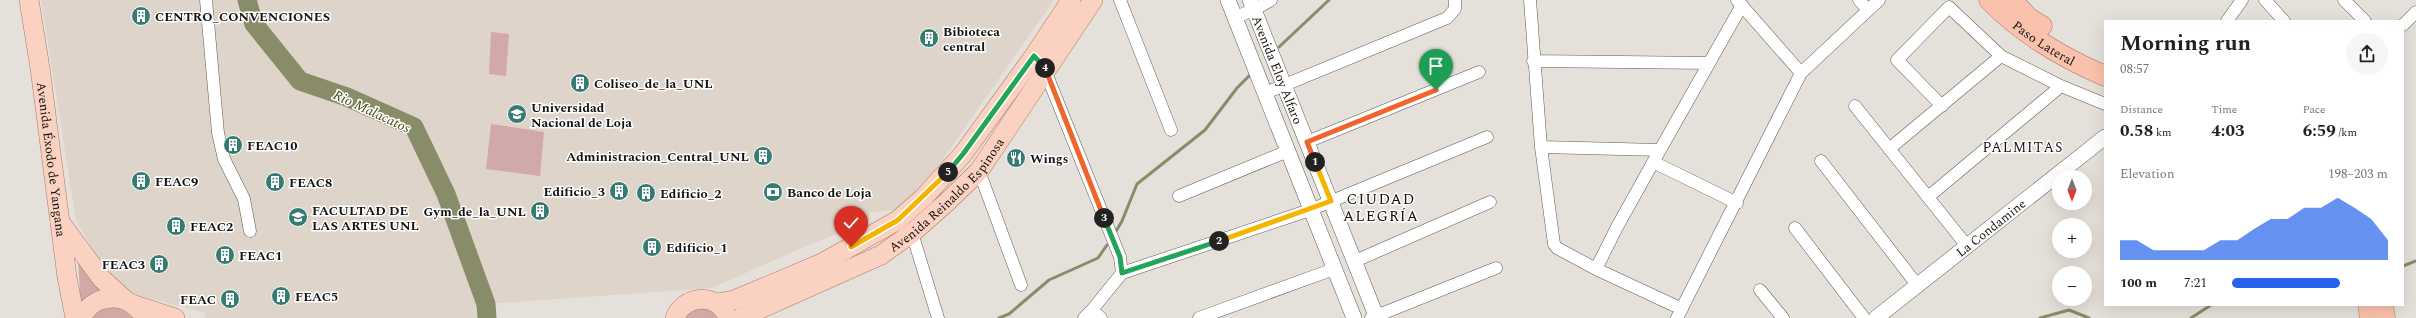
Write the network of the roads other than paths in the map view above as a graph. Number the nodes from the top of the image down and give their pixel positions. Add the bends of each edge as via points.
1 (29, 0) edge
2 (206, 0) edge
3 (1071, 0) edge
4 (1093, 0) edge
5 (1120, 0) edge
6 (1228, 0) edge
7 (1270, 0) edge
8 (1455, 0) edge
9 (1530, 0) edge
10 (1859, 0) edge
11 (1879, 0) edge
12 (1990, 0) edge
13 (2012, 0) edge
14 (2242, 0) edge
15 (2264, 0) edge
16 (2344, 0) edge
17 (1739, 3) edge
18 (1252, 5) edge
19 (1868, 10) junction
20 (2416, 12) edge
21 (1235, 17) junction
22 (2228, 20) edge
23 (2283, 20) edge
24 (2364, 20) edge
25 (2404, 24) edge
26 (1034, 56) junction
27 (2001, 56) junction
28 (1533, 61) junction
29 (1709, 63) junction
30 (2104, 64) edge
31 (1046, 70) junction
32 (1479, 72) dead end
33 (1801, 73) junction
34 (2104, 75) edge
35 (1285, 86) junction
36 (2060, 86) junction
37 (1264, 93) junction
38 (2104, 104) edge
39 (1855, 106) dead end
40 (1942, 106) junction
41 (1172, 130) dead end
42 (1487, 137) dead end
43 (2104, 138) edge
44 (1307, 142) junction
45 (1541, 147) junction
46 (1889, 149) junction
47 (1660, 150) junction
48 (1288, 151) junction
49 (1821, 161) dead end
50 (1653, 162) junction
51 (979, 171) junction
52 (1179, 196) dead end
53 (1928, 197) junction
54 (1331, 201) junction
55 (1490, 202) dead end
56 (1737, 203) junction
57 (1310, 210) junction
58 (59, 222) junction
59 (1795, 228) dead end
60 (250, 230) dead end
61 (912, 233) junction
62 (1967, 246) junction
63 (1354, 261) junction
64 (1496, 268) dead end
65 (1334, 269) junction
66 (1596, 269) junction
67 (1122, 273) junction
68 (1021, 285) dead end
69 (1918, 286) junction
70 (1760, 290) dead end
71 (2368, 306) edge
72 (2383, 306) edge
73 (135, 307) edge
74 (722, 311) edge
75 (678, 313) edge
76 (1680, 314) edge
77 (1092, 315) edge
78 (1375, 317) edge
79 (75, 318) edge
80 (81, 318) edge
81 (175, 318) edge
82 (663, 318) edge
83 (740, 318) edge
84 (938, 318) edge
85 (1199, 318) edge
86 (1354, 318) edge
87 (1783, 318) edge
88 (1864, 318) edge
89 (1876, 318) edge
90 (2370, 318) edge
91 (2385, 318) edge

1 - 58 main road, Avenida Éxodo de Yangana
2 - 60 street via 218,133 224,159 244,198
3 - 26 main road, Avenida Reinaldo Espinosa
4 - 31 main road, Avenida Reinaldo Espinosa
5 - 41 street
6 - 21 street, Avenida Eloy Alfaro
7 - 18 street
8 - 35 street via 1455,9 1447,18
9 - 28 street
10 - 19 street
11 - 19 street
12 - 34 highway, Paso Lateral via 2002,13 2048,46
13 - 30 highway via 2035,22 2076,50
14 - 22 street
15 - 23 street
16 - 24 street
17 - 29 street
17 - 33 street
18 - 21 street
18 - 35 street, Avenida Eloy Alfaro
19 - 33 street
20 - 25 street
21 - 37 street, Avenida Eloy Alfaro
26 - 31 street
26 - 74 main road, Avenida Reinaldo Espinosa via 963,154 924,197 898,220 802,272 734,300
27 - 36 street
27 - 40 street
27 - 40 street via 1949,7 1898,60
28 - 29 street
28 - 45 street
29 - 47 street
31 - 51 main road, Avenida Reinaldo Espinosa
31 - 67 street via 1120,257
32 - 44 street
33 - 56 street
35 - 37 street
35 - 44 street, Avenida Eloy Alfaro
36 - 38 street
36 - 53 street
37 - 48 street, Avenida Eloy Alfaro
39 - 46 street
40 - 46 street
42 - 54 street
43 - 62 street, La Condamine
44 - 54 street, Avenida Eloy Alfaro
45 - 47 street
45 - 66 street via 1554,244
46 - 53 street
47 - 50 street
48 - 52 street
48 - 57 street, Avenida Eloy Alfaro
49 - 69 street
50 - 56 street
50 - 66 street
51 - 61 main road, Avenida Reinaldo Espinosa
51 - 68 street
53 - 62 street
54 - 57 street
54 - 63 street, Avenida Eloy Alfaro
55 - 63 street
56 - 76 street
57 - 65 street, Avenida Eloy Alfaro
57 - 67 street
58 - 73 main road via 102,279
58 - 79 main road, Avenida Éxodo de Yangana
59 - 88 street
61 - 83 main road, Avenida Reinaldo Espinosa via 866,262
61 - 84 street
62 - 69 street, La Condamine
63 - 78 street, Avenida Eloy Alfaro
64 - 78 street
65 - 85 street
65 - 86 street, Avenida Eloy Alfaro
66 - 76 street
67 - 77 street
69 - 89 street, La Condamine
70 - 87 street
71 - 90 highway
72 - 91 highway
73 - 80 main road via 107,298 88,308
73 - 81 main road
74 - 75 main road via 706,299 696,299
75 - 82 main road

